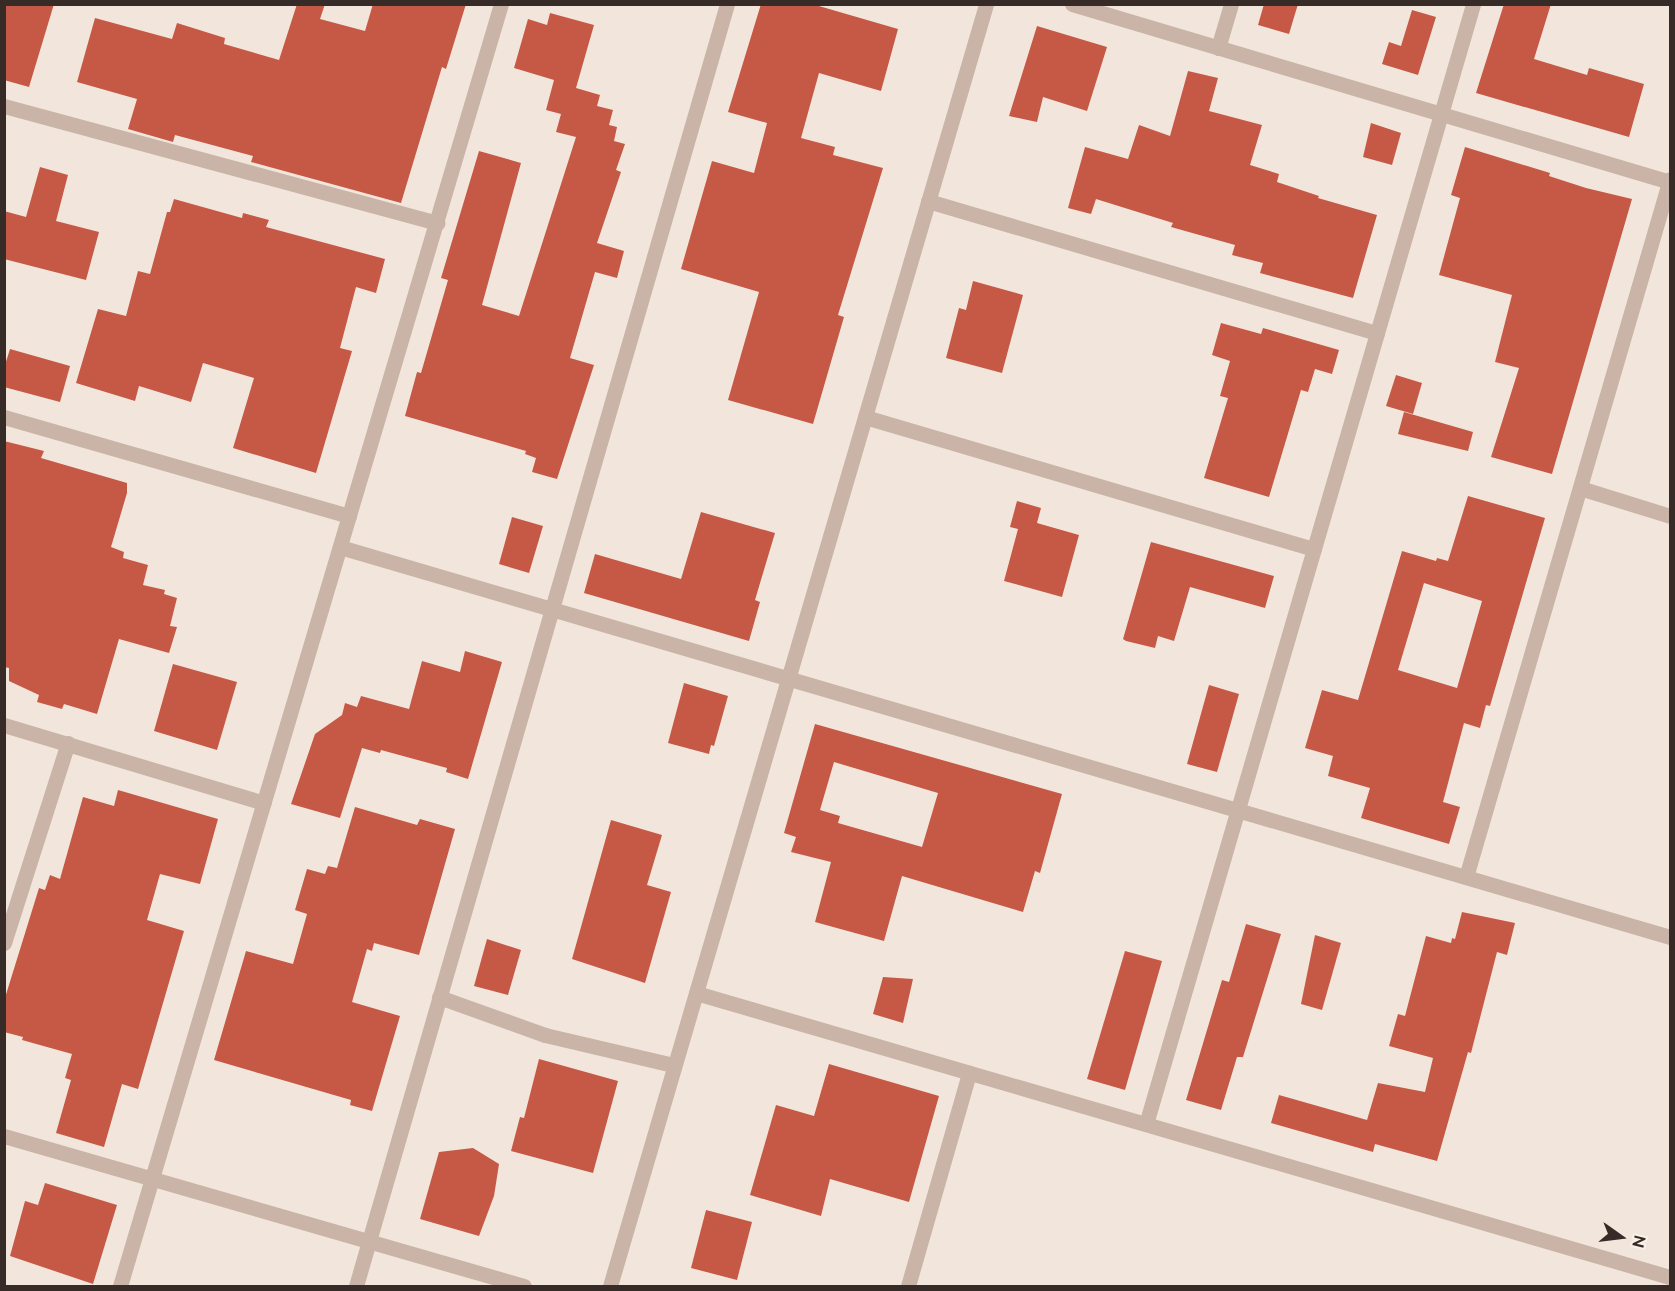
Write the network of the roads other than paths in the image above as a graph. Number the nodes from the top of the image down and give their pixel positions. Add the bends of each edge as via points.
1 (501, 4) edge
2 (727, 4) edge
3 (986, 4) edge
4 (1072, 4) edge
5 (1231, 4) edge
6 (1473, 4) edge
7 (1218, 48) junction
8 (4, 106) edge
9 (1441, 114) junction
10 (1670, 181) edge
11 (928, 201) junction
12 (437, 223) junction
13 (1377, 333) junction
14 (4, 417) edge
15 (865, 417) junction
16 (1580, 488) junction
17 (349, 516) junction
18 (1671, 516) edge
19 (340, 547) junction
20 (1314, 549) junction
21 (552, 609) junction
22 (788, 678) junction
23 (4, 724) edge
24 (68, 743) junction
25 (264, 802) junction
26 (1238, 810) junction
27 (1466, 877) junction
28 (1671, 937) edge
29 (4, 943) edge
30 (696, 993) junction
31 (440, 997) junction
32 (673, 1065) junction
33 (969, 1073) junction
34 (1146, 1124) junction
35 (4, 1136) edge
36 (152, 1179) junction
37 (369, 1242) junction
38 (1671, 1277) edge
39 (120, 1287) edge
40 (356, 1287) edge
41 (524, 1287) edge
42 (610, 1287) edge
43 (908, 1287) edge

1 - 12 street
2 - 21 street
3 - 11 street
4 - 7 street
5 - 7 street
6 - 9 street
7 - 9 street
8 - 12 street
9 - 10 street
9 - 13 street
10 - 16 street
11 - 13 street
11 - 15 street
12 - 17 street
13 - 20 street
14 - 17 street
15 - 20 street
15 - 22 street
16 - 18 street
16 - 27 street
17 - 19 street
19 - 21 street
19 - 25 street
20 - 26 street
21 - 22 street
21 - 31 street
22 - 26 street
22 - 30 street
23 - 24 street
24 - 25 street
24 - 29 street
25 - 36 street
26 - 27 street
26 - 34 street
27 - 28 street
30 - 32 street
30 - 33 street
31 - 32 street via 545,1035
31 - 37 street
32 - 42 street
33 - 34 street
33 - 43 street
34 - 38 street
35 - 36 street
36 - 37 street
36 - 39 street
37 - 40 street
37 - 41 street

